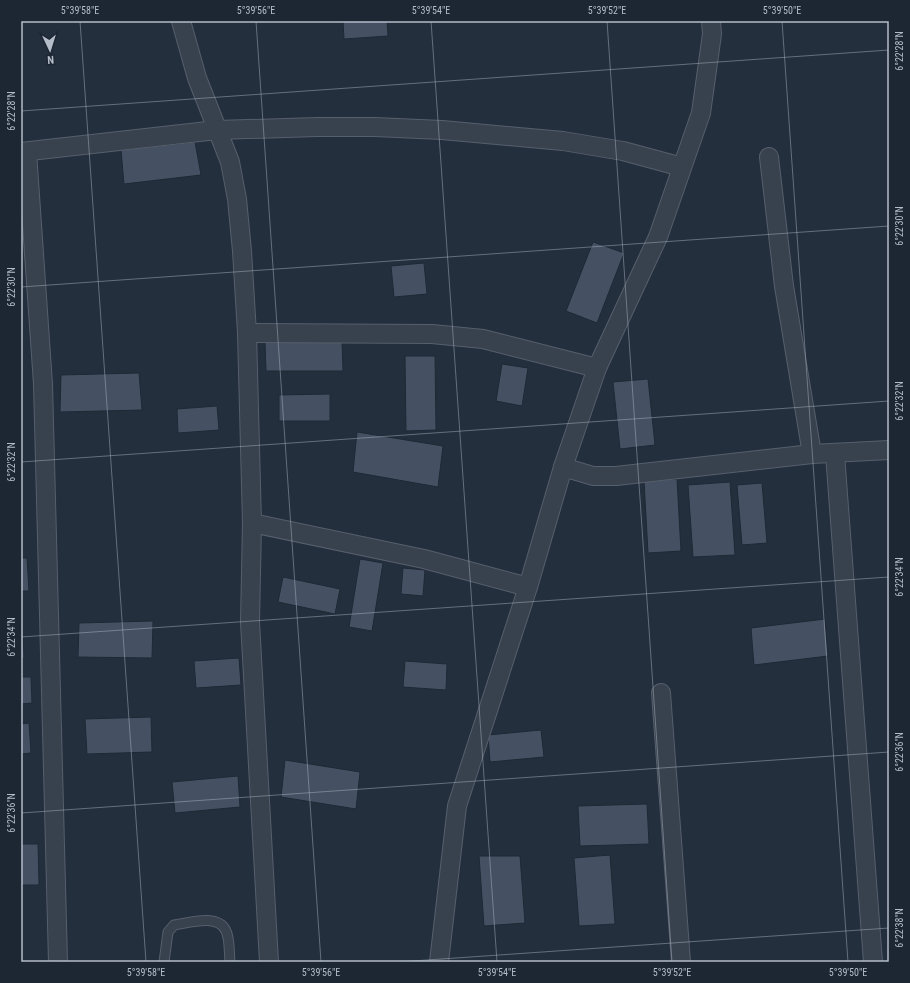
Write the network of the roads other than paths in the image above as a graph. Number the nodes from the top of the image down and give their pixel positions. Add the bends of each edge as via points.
1 (181, 21) edge
2 (711, 21) edge
3 (217, 130) junction
4 (24, 152) edge
5 (769, 157) dead end
6 (682, 167) junction
7 (247, 333) junction
8 (597, 368) junction
9 (889, 450) edge
10 (812, 454) junction
11 (835, 454) junction
12 (563, 467) junction
13 (252, 523) junction
14 (528, 587) junction
15 (661, 693) dead end
16 (58, 962) edge
17 (164, 962) edge
18 (230, 962) edge
19 (269, 962) edge
20 (439, 962) edge
21 (681, 962) edge
22 (873, 962) edge

1 - 3 street via 197,78
2 - 6 street via 712,34 701,113
3 - 4 street
3 - 6 street via 375,127 502,135 563,141 622,151
3 - 7 street via 230,162 237,198
4 - 16 street via 43,384
5 - 10 street via 785,293
6 - 8 street via 658,237
7 - 8 street via 432,334 483,339
7 - 13 street
8 - 12 street
9 - 11 street
10 - 11 street
10 - 12 street via 616,476 593,476
11 - 22 street
12 - 14 street
13 - 14 street via 424,559
13 - 19 street via 250,622
14 - 20 street via 457,806
15 - 21 street
17 - 18 lane via 168,932 174,925 212,920 221,924 226,931

